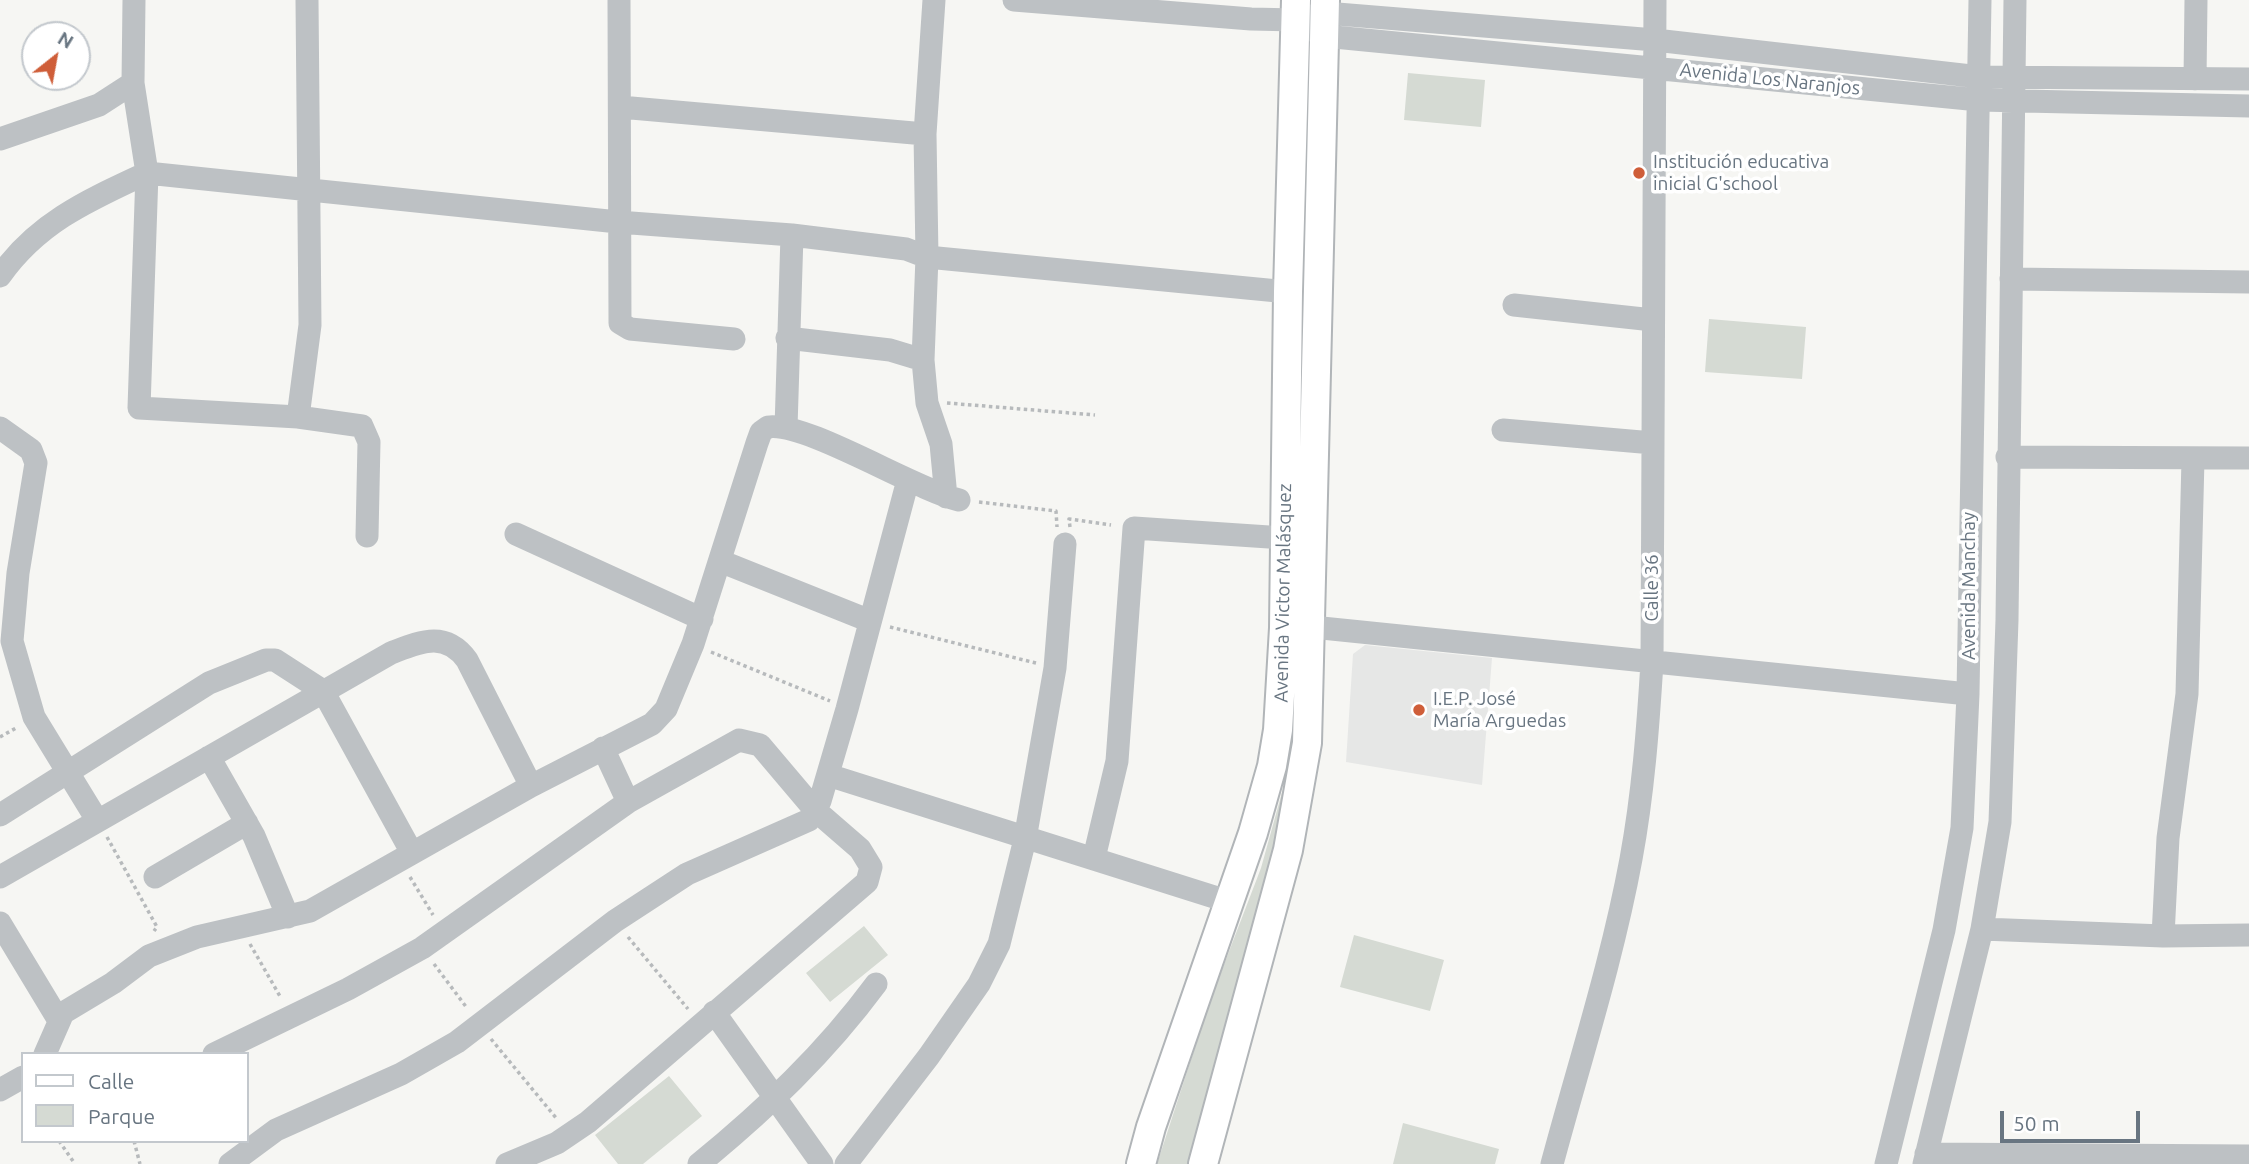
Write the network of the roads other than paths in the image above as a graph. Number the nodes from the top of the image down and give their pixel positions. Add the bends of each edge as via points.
1 (134, 0) edge
2 (307, 0) edge
3 (619, 0) edge
4 (934, 0) edge
5 (1014, 0) edge
6 (1656, 0) edge
7 (1980, 0) edge
8 (2015, 0) edge
9 (2196, 0) edge
10 (1296, 10) edge
11 (1325, 16) edge
12 (1655, 40) junction
13 (1655, 67) junction
14 (1980, 77) junction
15 (2014, 77) junction
16 (2195, 79) junction
17 (2249, 79) edge
18 (133, 83) junction
19 (1979, 100) junction
20 (2015, 101) junction
21 (2249, 106) edge
22 (620, 107) junction
23 (925, 134) junction
24 (0, 139) edge
25 (147, 173) junction
26 (307, 189) junction
27 (618, 222) junction
28 (792, 235) junction
29 (927, 257) junction
30 (0, 276) edge
31 (2011, 279) junction
32 (2249, 282) edge
33 (1288, 292) junction
34 (1514, 306) dead end
35 (1653, 320) junction
36 (787, 338) junction
37 (734, 339) dead end
38 (923, 360) junction
39 (298, 417) junction
40 (0, 428) edge
41 (786, 428) junction
42 (1503, 430) dead end
43 (1653, 443) junction
44 (2007, 457) junction
45 (2249, 458) edge
46 (2193, 459) junction
47 (908, 480) junction
48 (516, 534) dead end
49 (1064, 535) road end
50 (367, 536) dead end
51 (1284, 538) junction
52 (720, 561) junction
53 (702, 619) junction
54 (878, 624) junction
55 (1312, 627) junction
56 (1652, 662) junction
57 (323, 691) junction
58 (1968, 694) junction
59 (603, 748) junction
60 (209, 757) junction
61 (70, 772) junction
62 (828, 775) junction
63 (531, 786) junction
64 (628, 802) junction
65 (815, 810) junction
66 (0, 815) edge
67 (97, 820) junction
68 (247, 823) junction
69 (1025, 839) junction
70 (1094, 858) junction
71 (409, 861) junction
72 (0, 877) edge
73 (155, 877) dead end
74 (1230, 902) junction
75 (288, 918) junction
76 (0, 923) edge
77 (1982, 929) junction
78 (2249, 935) edge
79 (2163, 936) junction
80 (876, 984) dead end
81 (707, 1018) junction
82 (58, 1019) junction
83 (46, 1052) edge
84 (218, 1052) edge
85 (21, 1078) edge
86 (0, 1090) edge
87 (777, 1098) junction
88 (2249, 1156) edge
89 (1925, 1159) edge
90 (230, 1164) edge
91 (507, 1164) edge
92 (699, 1164) edge
93 (822, 1164) edge
94 (845, 1164) edge
95 (1141, 1164) edge
96 (1203, 1164) edge
97 (1552, 1164) edge
98 (1886, 1164) edge

1 - 18 street
2 - 26 street
3 - 22 street
4 - 23 street
5 - 10 street, Avenida Los Naranjos
6 - 12 street, Calle 36
7 - 14 street, Avenida Manchay
8 - 15 street, Avenida Manchay
9 - 16 street
10 - 11 street, Avenida Los Naranjos
10 - 33 main road, Avenida Victor Malásquez
11 - 12 street, Avenida Los Naranjos
11 - 13 street, Avenida Los Naranjos
11 - 55 main road, Avenida Victor Malásquez
12 - 13 street, Calle 36
12 - 14 street, Avenida Los Naranjos
13 - 19 street, Avenida Los Naranjos
13 - 35 street, Calle 36
14 - 15 street, Avenida Los Naranjos
14 - 19 street, Avenida Manchay
15 - 16 street, Avenida Los Naranjos
15 - 20 street, Avenida Manchay
16 - 17 street, Avenida Los Naranjos
18 - 24 street via 99,105
18 - 25 street
19 - 20 street, Avenida Los Naranjos
19 - 58 street, Avenida Manchay
20 - 21 street, Avenida Los Naranjos
20 - 31 street, Avenida Manchay
22 - 23 street
22 - 27 street
23 - 29 street
25 - 26 street
25 - 30 street via 46,225
25 - 39 street via 139,408
26 - 27 street
26 - 39 street via 310,325
27 - 28 street
27 - 37 street via 620,323 629,329
28 - 29 street via 906,249
28 - 36 street
29 - 33 street
29 - 38 street
31 - 32 street
31 - 44 street, Avenida Manchay
33 - 51 main road, Avenida Victor Malásquez
34 - 35 street
35 - 43 street, Calle 36
36 - 38 street via 890,350
36 - 41 street
38 - 47 street via 927,403 953,499
39 - 50 street via 362,426 369,442
40 - 61 street via 31,450 36,463 12,641 34,717
41 - 47 street
41 - 52 street via 773,426 761,432
42 - 43 street
43 - 56 street, Calle 36
44 - 46 street
44 - 77 street, Avenida Manchay via 2002,789 1997,853
45 - 46 street
46 - 79 street via 2187,694 2168,838
47 - 54 street
48 - 53 street
49 - 69 street via 1055,668
51 - 70 street via 1134,528 1116,761
51 - 74 main road, Avenida Victor Malásquez via 1278,730 1264,800
52 - 53 street
52 - 54 street
53 - 59 street via 660,717
54 - 62 street
55 - 56 street
55 - 96 main road, Avenida Victor Malásquez via 1307,743 1298,806
56 - 58 street
56 - 97 street, Calle 36 via 1644,768 1630,860
57 - 60 street
57 - 61 street via 282,663 266,660 209,683
57 - 63 street via 400,649 430,639 447,642 467,660
57 - 71 street
58 - 98 street, Avenida Manchay via 1963,815 1953,892
59 - 63 street
59 - 64 street
60 - 67 street
60 - 68 street
61 - 66 street
61 - 67 street
62 - 65 street
62 - 69 street
63 - 71 street
64 - 65 street via 720,749 747,739 767,752
64 - 84 street via 422,948
65 - 81 street via 860,849 869,862 870,877 857,894
65 - 90 street via 799,827 687,874 615,921 457,1041 401,1074 276,1130
67 - 72 street
68 - 73 street
68 - 75 street
69 - 70 street
69 - 94 street via 1009,914 990,964 904,1090
70 - 74 street
71 - 75 street
74 - 95 main road, Avenida Victor Malásquez
75 - 82 street via 197,937 149,956
76 - 82 street
77 - 79 street
77 - 89 street, Avenida Manchay
78 - 79 street
80 - 87 street via 846,1024
81 - 87 street
81 - 91 street via 588,1122 557,1143
82 - 83 street
85 - 86 street
87 - 92 street
87 - 93 street
88 - 89 street

